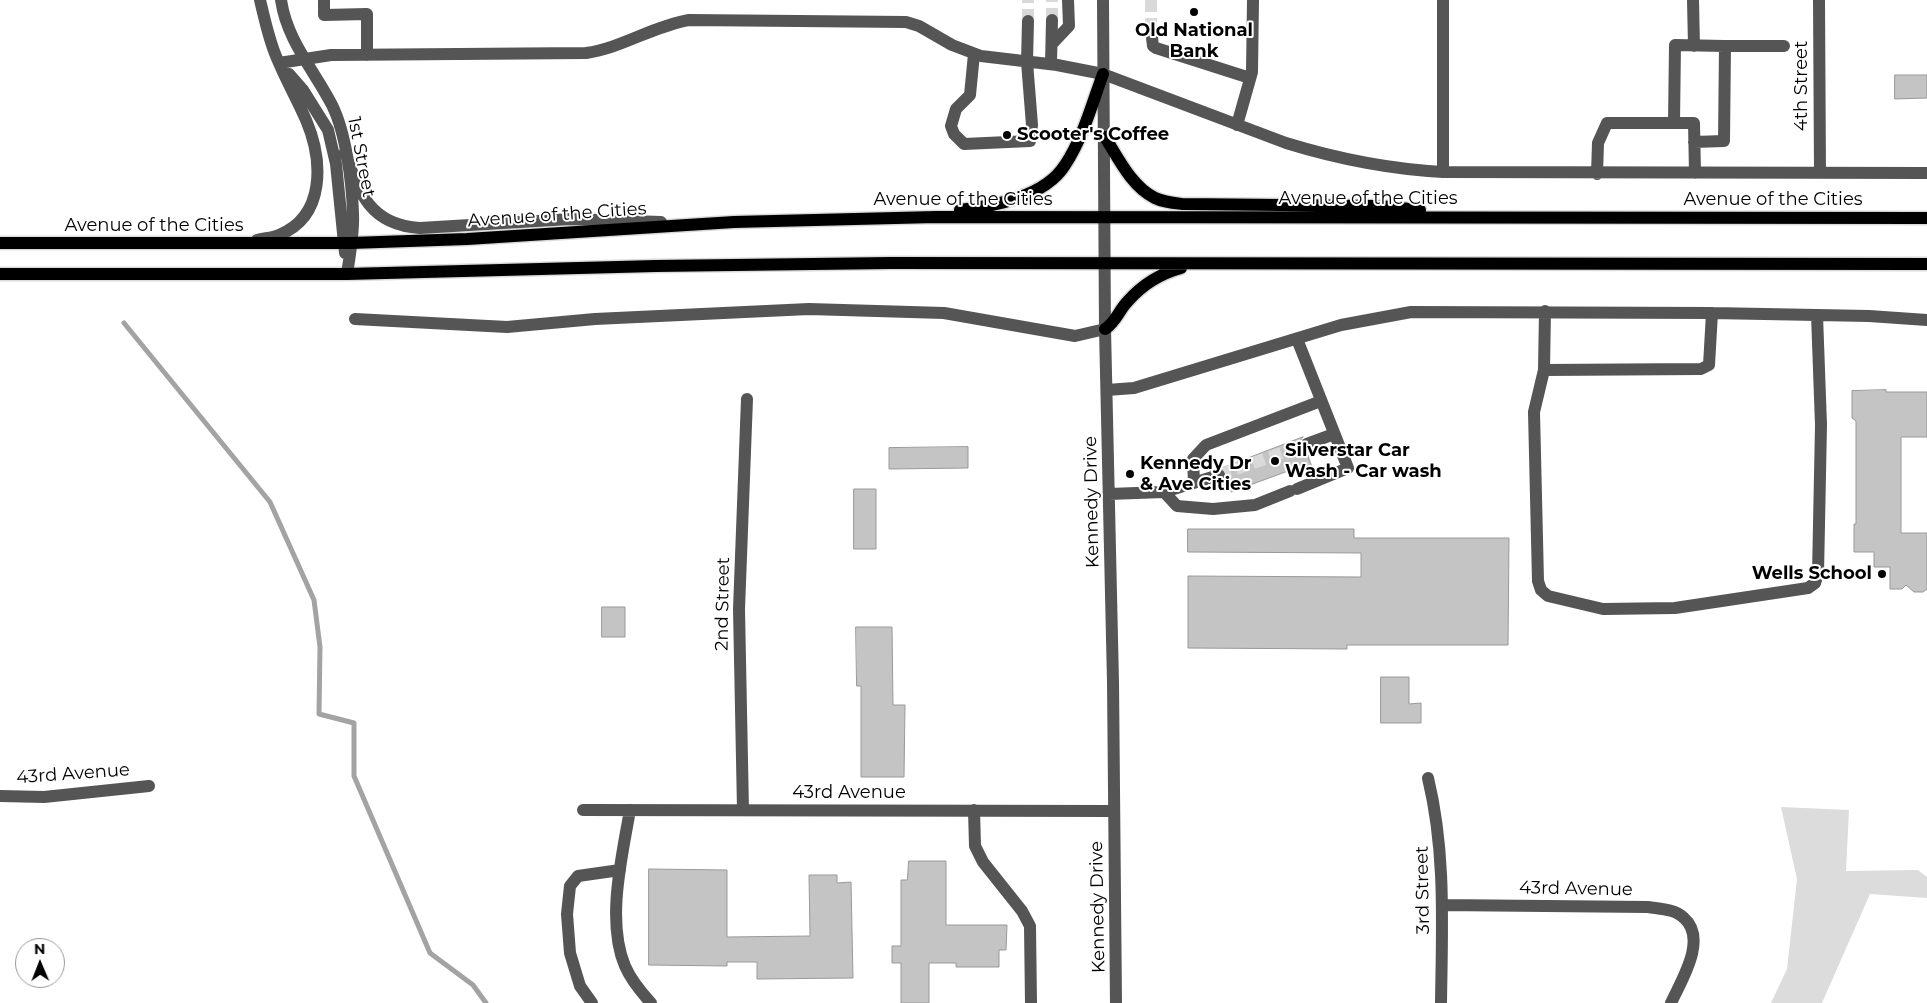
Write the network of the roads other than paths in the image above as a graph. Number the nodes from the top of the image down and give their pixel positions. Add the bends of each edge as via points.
1 (260, 0) edge
2 (282, 0) edge
3 (324, 0) edge
4 (1068, 0) edge
5 (1103, 0) edge
6 (1253, 0) edge
7 (1443, 0) edge
8 (1694, 0) edge
9 (1819, 0) edge
10 (1028, 20) tunnel mouth
11 (1052, 20) tunnel mouth
12 (1151, 30) tunnel mouth
13 (1052, 44) junction
14 (1694, 46) junction
15 (1726, 46) junction
16 (1784, 46) dead end
17 (974, 54) junction
18 (367, 55) junction
19 (302, 59) junction
20 (1027, 62) junction
21 (279, 63) junction
22 (1051, 64) junction
23 (1103, 74) junction
24 (1250, 78) junction
25 (1674, 123) junction
26 (1237, 125) junction
27 (1105, 137) junction
28 (1694, 142) junction
29 (346, 152) junction
30 (1443, 172) junction
31 (1695, 173) junction
32 (1820, 173) junction
33 (1927, 173) edge
34 (1597, 174) junction
35 (1104, 216) junction
36 (906, 217) junction
37 (1509, 217) junction
38 (1927, 218) edge
39 (701, 223) junction
40 (0, 243) edge
41 (347, 243) junction
42 (233, 244) junction
43 (1106, 264) junction
44 (1196, 264) junction
45 (1927, 264) edge
46 (0, 274) edge
47 (347, 274) junction
48 (1545, 311) junction
49 (1712, 313) junction
50 (1818, 315) junction
51 (355, 319) dead end
52 (1927, 320) edge
53 (1106, 329) junction
54 (1297, 339) junction
55 (1544, 370) junction
56 (1107, 390) junction
57 (747, 399) dead end
58 (1321, 401) junction
59 (1334, 434) junction
60 (1306, 444) tunnel mouth
61 (1219, 475) tunnel mouth
62 (1194, 483) junction
63 (1164, 492) junction
64 (1109, 494) junction
65 (1428, 778) dead end
66 (149, 786) dead end
67 (0, 796) edge
68 (583, 810) dead end
69 (630, 810) junction
70 (743, 810) junction
71 (974, 810) junction
72 (1114, 811) junction
73 (620, 870) junction
74 (1442, 905) junction
75 (592, 1003) edge
76 (651, 1003) edge
77 (1031, 1003) edge
78 (1116, 1003) edge
79 (1441, 1003) edge
80 (1671, 1003) edge

1 - 21 street
2 - 19 street, 1st Street via 288,26
3 - 18 street via 324,15 367,14
4 - 13 street via 1068,26
5 - 23 street, Kennedy Drive
6 - 24 street
7 - 30 street
8 - 14 street
9 - 32 street, 4th Street
10 - 20 street
11 - 13 street
12 - 24 street via 1156,48
13 - 22 street
14 - 15 street
14 - 25 street via 1675,46
15 - 16 street
15 - 28 street via 1724,141
17 - 18 street, Avenue of the Cities via 906,22 689,20 671,23 602,51 586,53
17 - 20 street, Avenue of the Cities
17 - 20 street via 970,95 956,109 951,126 964,144 1030,141 1032,125
18 - 19 street, Avenue of the Cities
19 - 21 street, Avenue of the Cities
19 - 29 street, 1st Street via 315,75 332,107
20 - 22 street, Avenue of the Cities
21 - 41 street via 303,90 328,130
21 - 42 street via 314,142 318,180 313,204 291,229 277,236
22 - 23 street, Avenue of the Cities
23 - 26 street, Avenue of the Cities
23 - 27 street, Kennedy Drive
23 - 36 main road via 1065,166 1032,193 977,208
24 - 26 street
25 - 28 street via 1694,123
25 - 34 street via 1607,123 1598,143
26 - 30 street, Avenue of the Cities via 1347,160
27 - 35 street, Kennedy Drive
27 - 37 main road via 1141,187 1168,202 1380,206
28 - 31 street
29 - 39 street via 357,186 366,200 388,220 408,228 570,219
29 - 41 street, 1st Street via 353,213
30 - 34 street, Avenue of the Cities
31 - 32 street, Avenue of the Cities
31 - 34 street, Avenue of the Cities
32 - 33 street, Avenue of the Cities
35 - 36 main road, Avenue of the Cities
35 - 37 main road, Avenue of the Cities
35 - 43 street, Kennedy Drive
36 - 39 main road, Avenue of the Cities
37 - 38 main road, Avenue of the Cities
39 - 41 main road, Avenue of the Cities via 467,239
40 - 42 main road, Avenue of the Cities
41 - 42 main road, Avenue of the Cities
41 - 47 street
43 - 44 main road
43 - 47 main road via 762,264
43 - 53 street, Kennedy Drive
44 - 45 main road
44 - 53 main road via 1148,282
46 - 47 main road
48 - 49 street
48 - 54 street via 1404,313 1341,325
48 - 55 street
49 - 50 street
49 - 55 street via 1709,365 1701,369
50 - 52 street
50 - 55 street via 1821,425 1818,574 1815,583 1808,588 1666,608 1603,609 1548,596 1540,590 1534,412
51 - 53 street via 507,326 819,309 944,313 1075,336
53 - 56 street, Kennedy Drive
54 - 56 street via 1134,388
54 - 58 street
56 - 64 street, Kennedy Drive
57 - 70 street, 2nd Street via 739,609
58 - 59 street
58 - 62 street via 1206,445 1193,460
59 - 60 street
59 - 63 street via 1348,468 1255,505 1213,509 1178,506
61 - 62 street
62 - 63 street
63 - 64 street
64 - 72 street, Kennedy Drive
65 - 74 street, 3rd Street via 1440,842
66 - 67 street, 43rd Avenue via 44,797
68 - 69 street, 43rd Avenue
69 - 70 street, 43rd Avenue
69 - 73 street
70 - 71 street, 43rd Avenue
71 - 72 street, 43rd Avenue
71 - 77 street via 975,846 1030,926
72 - 78 street, Kennedy Drive
73 - 75 street via 578,876 570,886 570,953 580,986
73 - 76 street via 618,938 624,966
74 - 79 street, 3rd Street
74 - 80 street, 43rd Avenue via 1648,907 1665,909 1684,917 1691,926 1693,953

